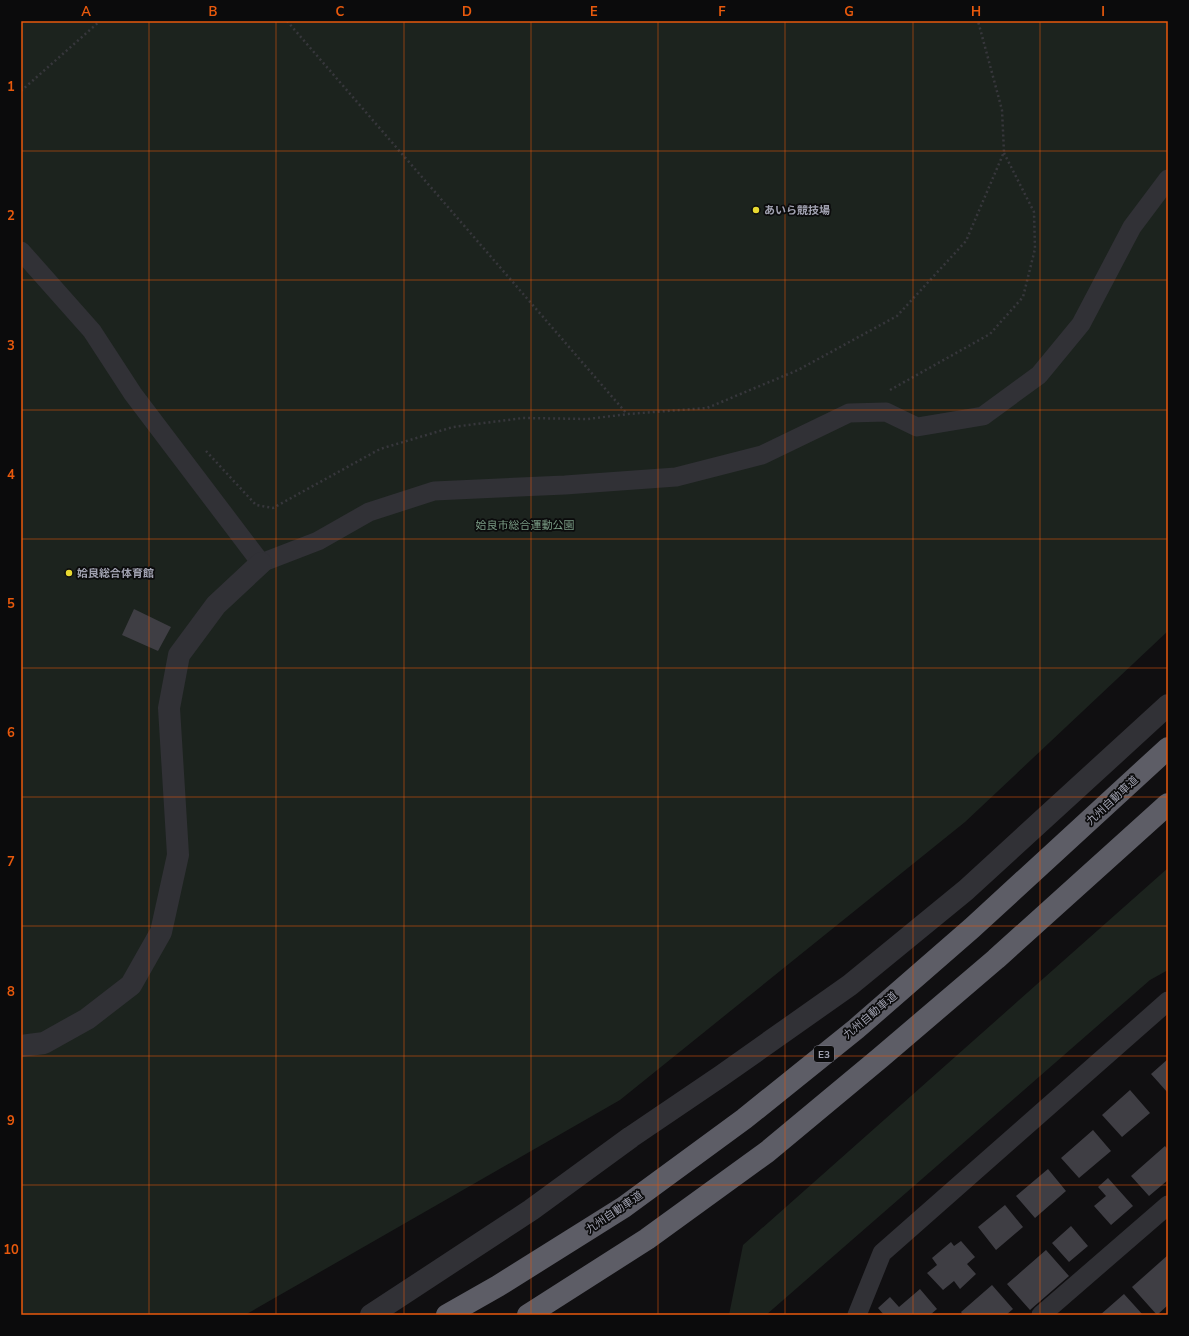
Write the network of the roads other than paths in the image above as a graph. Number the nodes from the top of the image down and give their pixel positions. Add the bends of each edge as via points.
1 (1168, 179) edge
2 (21, 251) edge
3 (261, 563) junction
4 (1168, 705) edge
5 (1168, 748) edge
6 (1168, 804) edge
7 (1168, 1001) edge
8 (21, 1046) edge
9 (1168, 1205) edge
10 (371, 1315) edge
11 (447, 1315) edge
12 (528, 1315) edge
13 (857, 1315) edge
14 (1041, 1315) edge

1 - 3 street via 1132,227 1082,324 1039,375 983,416 917,427 886,412 849,413 762,454 676,477 434,491 369,512 318,541
2 - 3 street via 92,331 133,394
3 - 8 street via 216,606 179,655 169,708 178,855 161,932 131,986 87,1019 44,1043
4 - 10 street via 966,890 850,985 631,1137 531,1210
5 - 11 highway, 九州自動車道 / E3 via 966,933 856,1029 744,1119 624,1207
6 - 12 highway via 996,959 767,1152 647,1239
7 - 13 street via 882,1253
9 - 14 street

